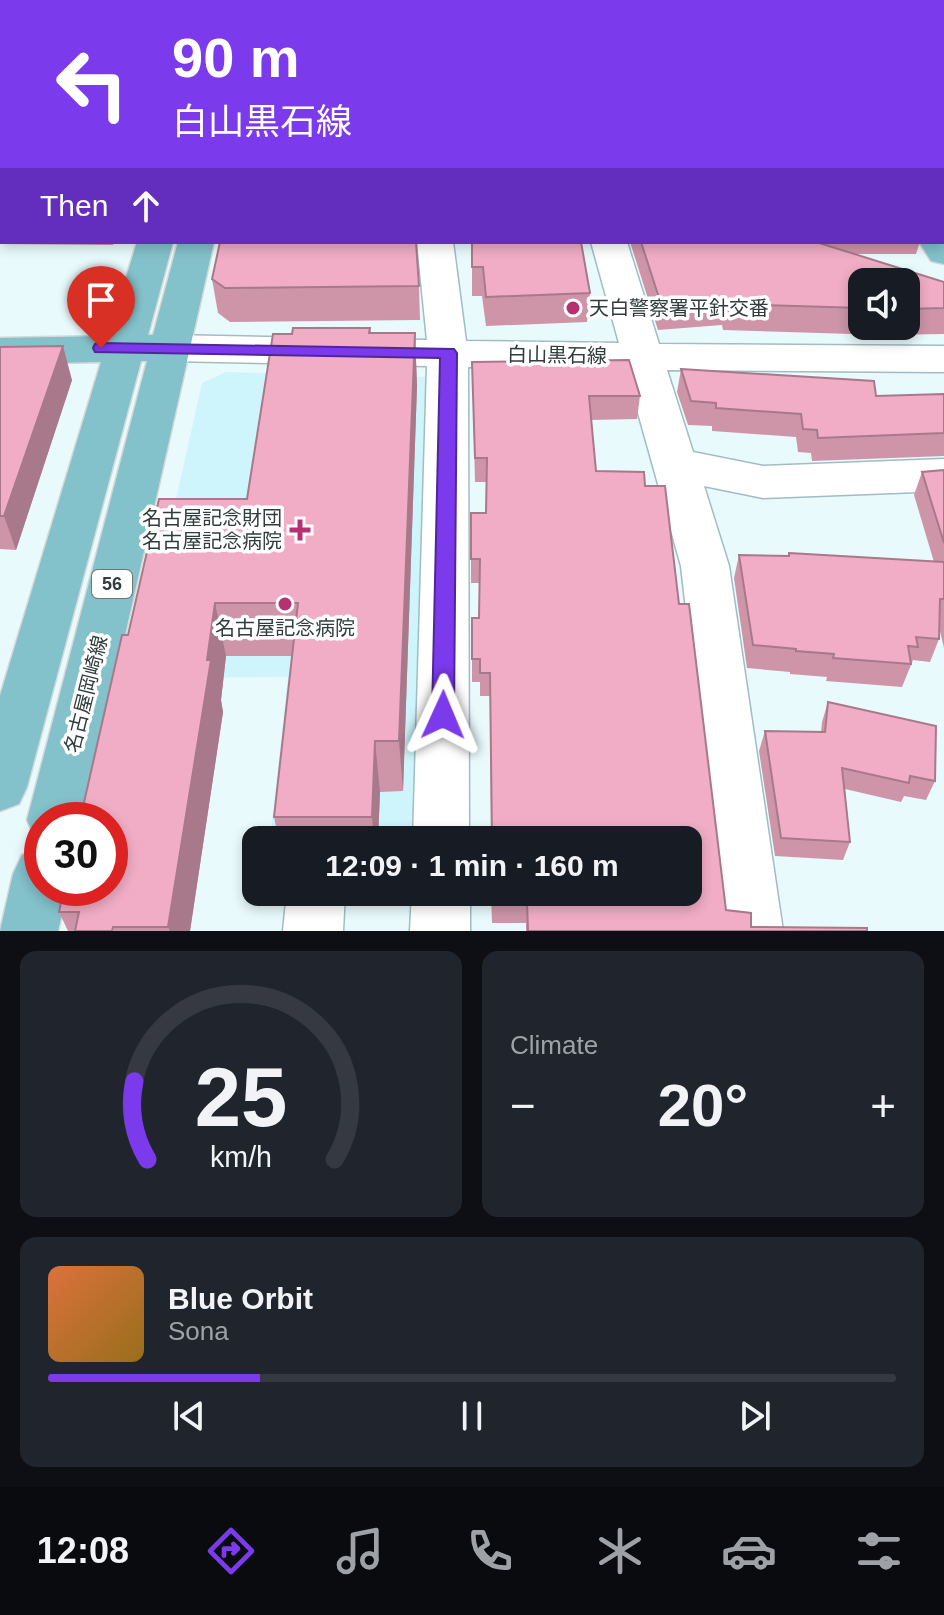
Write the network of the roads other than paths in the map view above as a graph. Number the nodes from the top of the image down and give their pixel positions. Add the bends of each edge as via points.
1 (155, 244) edge
2 (195, 244) edge
3 (435, 244) edge
4 (610, 244) edge
5 (148, 348) junction
6 (0, 351) edge
7 (448, 353) junction
8 (641, 357) junction
9 (944, 359) edge
10 (674, 464) junction
11 (944, 475) edge
12 (0, 787) edge
13 (59, 802) edge
14 (441, 826) edge
15 (34, 906) edge
16 (315, 906) edge
17 (441, 906) edge
18 (28, 931) edge
19 (313, 931) edge
20 (440, 931) edge
21 (753, 931) edge

1 - 5 main road, 名古屋岡崎線 / 56
2 - 5 main road, 名古屋岡崎線 / 56
3 - 7 street
4 - 8 street
5 - 6 main road
5 - 7 street, 白山黒石線
5 - 12 main road, 名古屋岡崎線 / 56
5 - 13 main road, 名古屋岡崎線 / 56
7 - 8 street, 白山黒石線
7 - 14 street
8 - 9 street, 白山黒石線
8 - 10 street
10 - 11 street via 763,482
10 - 21 street via 705,566
15 - 18 main road
16 - 19 street
17 - 20 street

